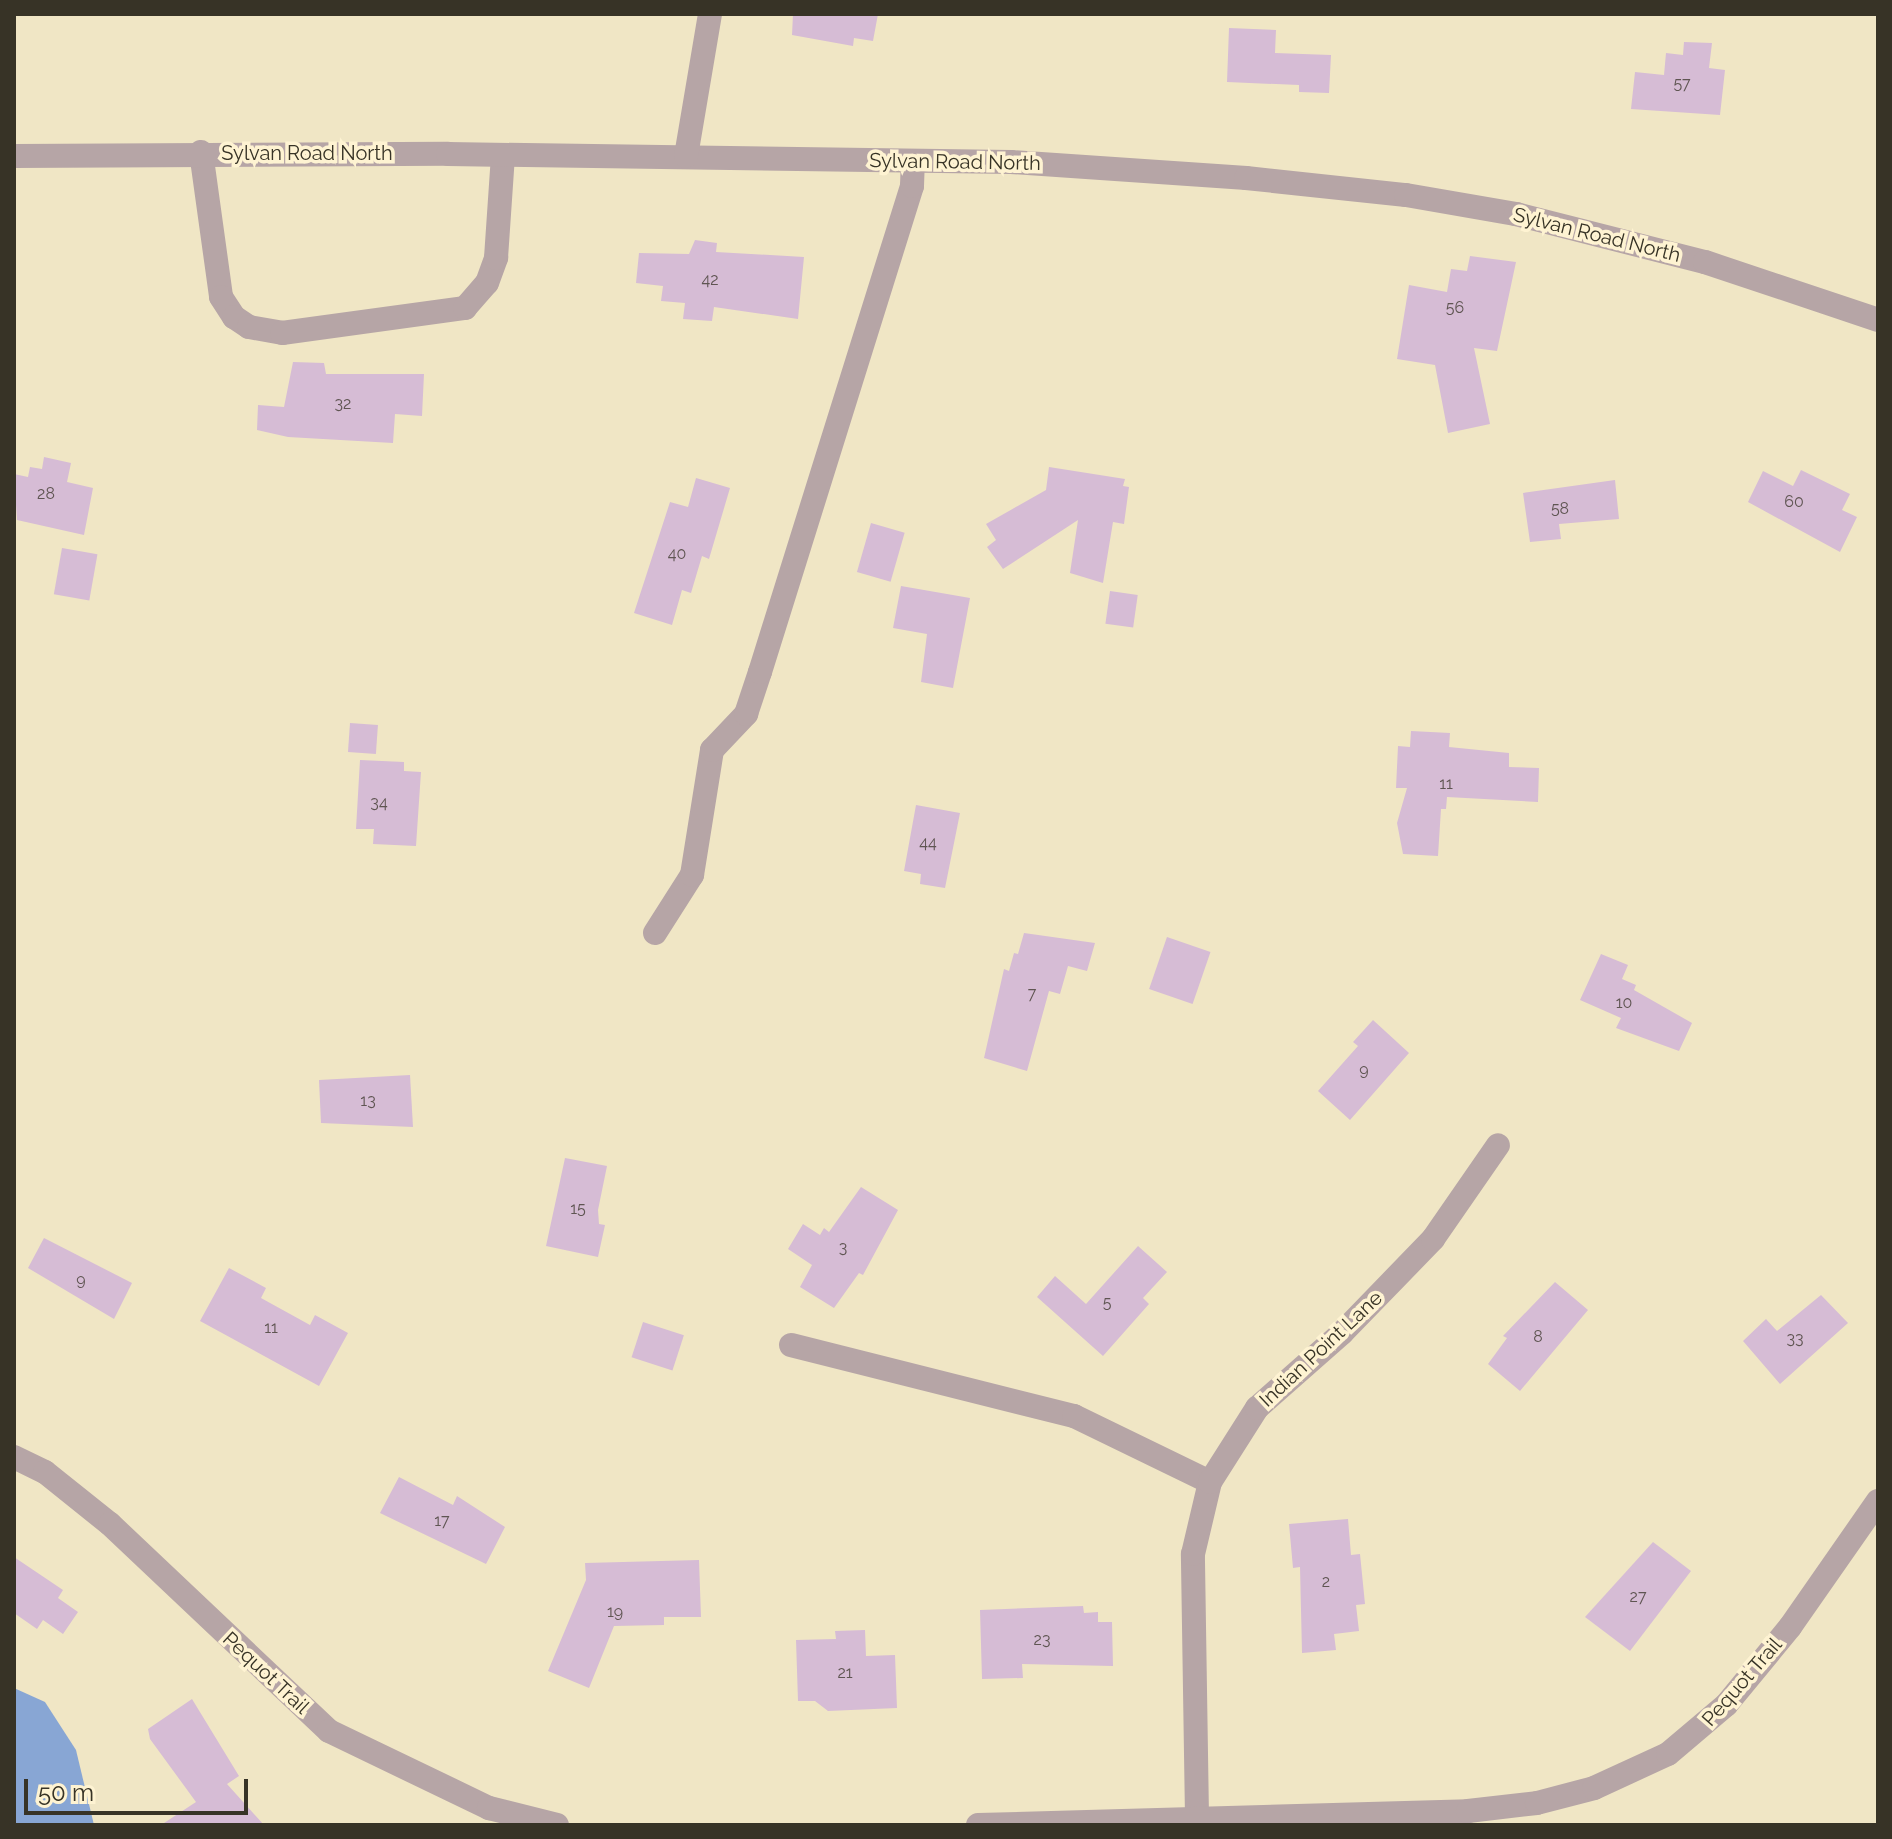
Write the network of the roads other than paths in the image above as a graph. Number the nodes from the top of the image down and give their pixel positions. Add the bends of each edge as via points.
1 (710, 14) edge
2 (201, 152) junction
3 (503, 155) junction
4 (14, 156) edge
5 (686, 156) junction
6 (913, 161) junction
7 (1878, 320) edge
8 (655, 933) dead end
9 (1498, 1145) dead end
10 (791, 1345) dead end
11 (14, 1457) edge
12 (1210, 1482) junction
13 (1878, 1501) edge
14 (1197, 1817) junction
15 (557, 1825) edge
16 (978, 1825) edge

1 - 5 street
2 - 3 street, Sylvan Road North
2 - 3 street via 221,297 234,317 249,327 282,333 465,308 487,283 496,258
2 - 4 street, Sylvan Road North
3 - 5 street, Sylvan Road North
5 - 6 street, Sylvan Road North
6 - 7 street, Sylvan Road North via 1128,168 1454,203 1633,241
6 - 8 street via 912,186 746,714 712,750 692,875
9 - 12 street, Indian Point Lane via 1433,1239 1342,1333 1257,1408
10 - 12 street via 1074,1416
11 - 15 street, Pequot Trail via 45,1472 110,1524 329,1731 489,1808
12 - 14 street, Indian Point Lane via 1193,1554
13 - 14 street, Pequot Trail via 1747,1682 1692,1737 1634,1772 1564,1798 1510,1807
14 - 16 street, Pequot Trail

